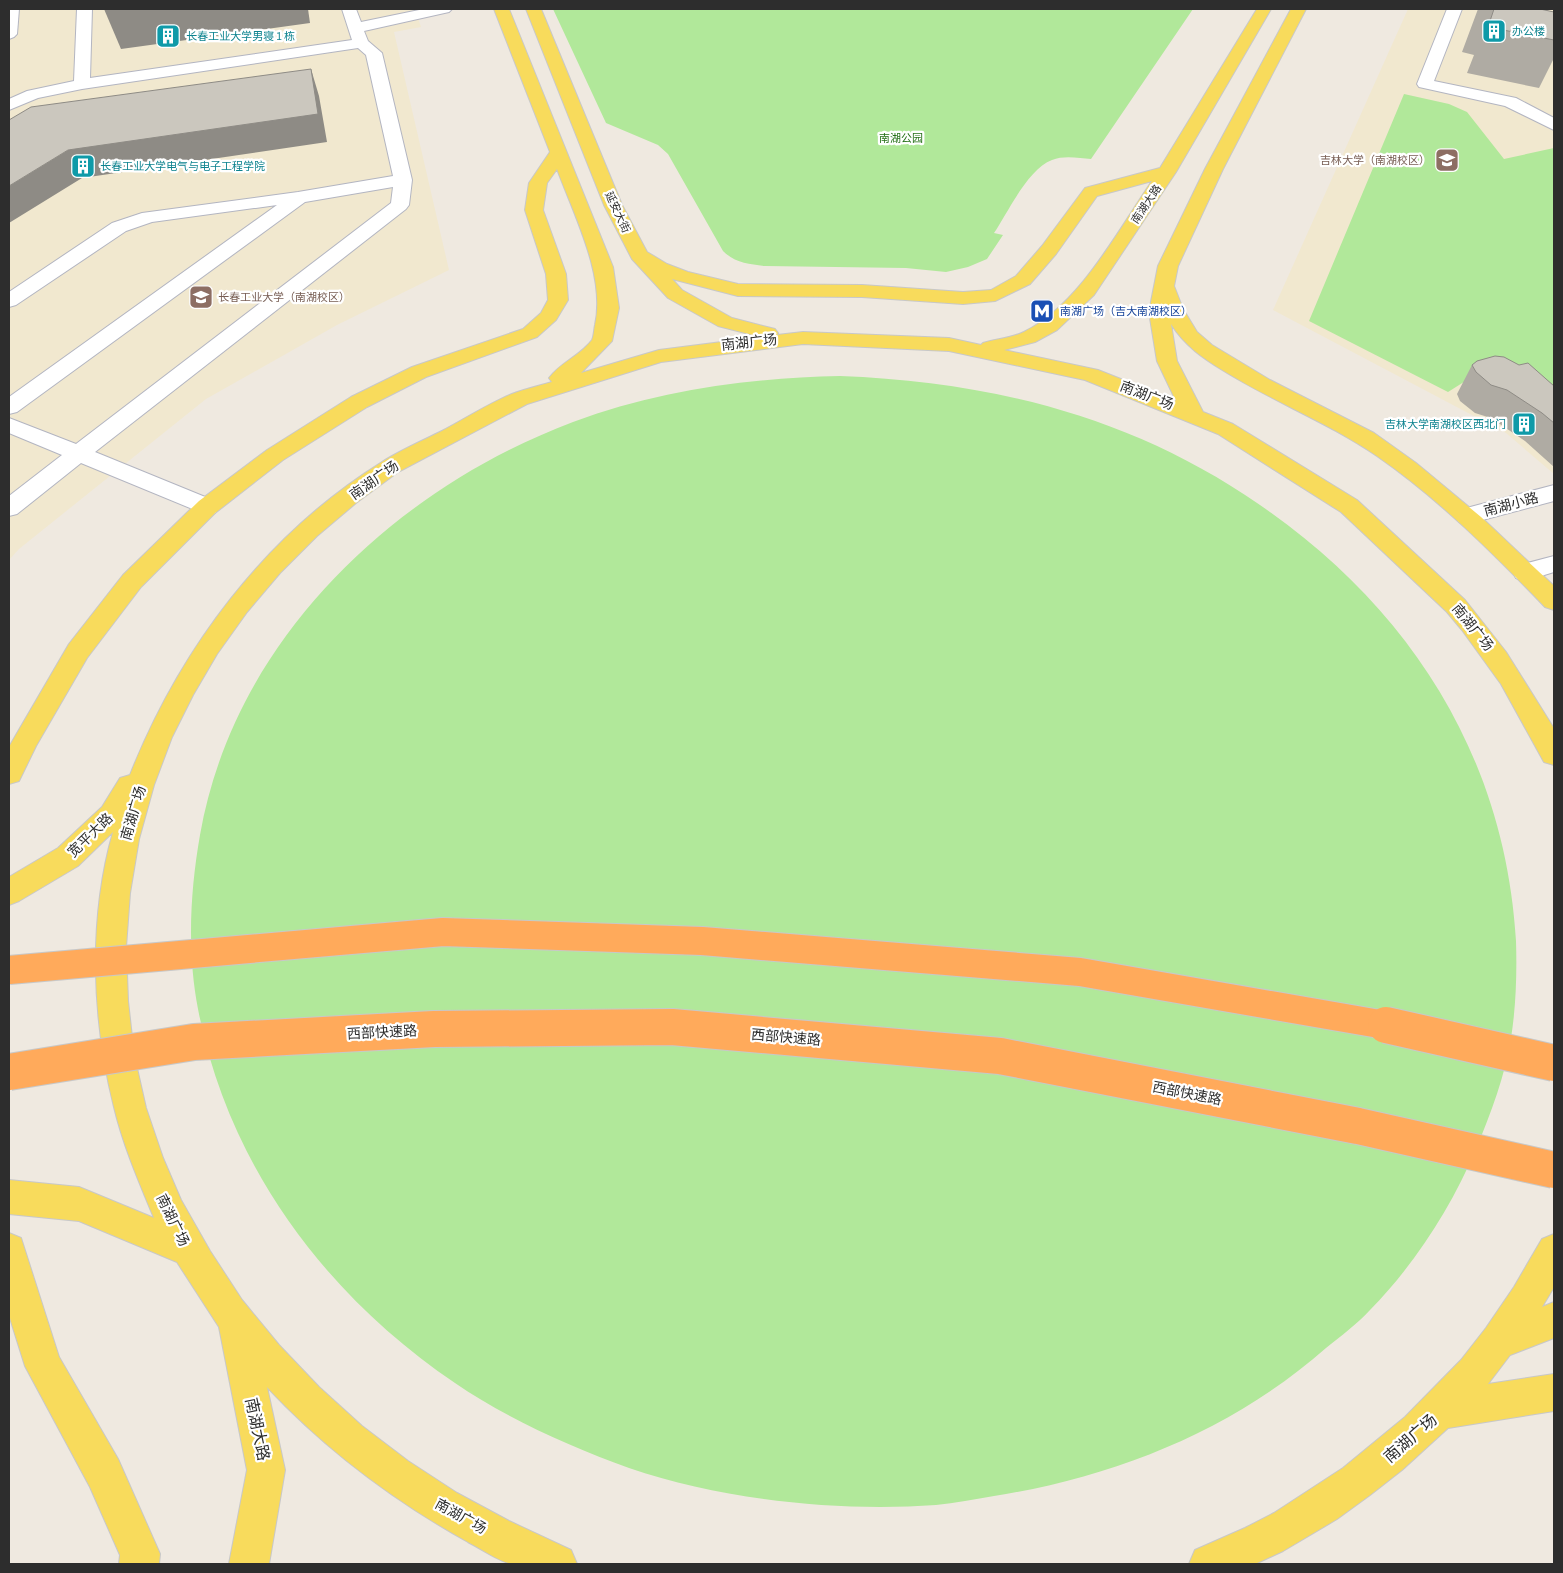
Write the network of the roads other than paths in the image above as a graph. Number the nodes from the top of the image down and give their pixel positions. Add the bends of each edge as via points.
1 (11, 9) edge
2 (84, 9) edge
3 (349, 9) edge
4 (444, 9) edge
5 (501, 9) edge
6 (533, 9) edge
7 (1264, 9) edge
8 (1298, 9) edge
9 (1454, 9) edge
10 (9, 34) edge
11 (359, 35) junction
12 (82, 84) junction
13 (9, 105) edge
14 (1554, 125) edge
15 (560, 152) junction
16 (1167, 172) junction
17 (404, 180) junction
18 (300, 197) junction
19 (639, 255) junction
20 (1164, 286) junction
21 (9, 301) edge
22 (786, 338) junction
23 (983, 349) junction
24 (548, 387) junction
25 (9, 407) edge
26 (1193, 414) junction
27 (9, 425) edge
28 (79, 454) junction
29 (1554, 493) edge
30 (207, 507) junction
31 (9, 508) edge
32 (1467, 516) junction
33 (1554, 564) edge
34 (1525, 572) junction
35 (1554, 601) edge
36 (1554, 754) edge
37 (150, 756) junction
38 (9, 773) edge
39 (9, 892) edge
40 (9, 970) edge
41 (1554, 1063) edge
42 (9, 1072) edge
43 (1554, 1170) edge
44 (9, 1196) edge
45 (188, 1249) junction
46 (9, 1250) edge
47 (1554, 1251) edge
48 (1554, 1320) edge
49 (236, 1323) junction
50 (1501, 1341) junction
51 (1554, 1393) edge
52 (1442, 1410) junction
53 (139, 1564) edge
54 (249, 1564) edge
55 (557, 1564) edge
56 (1209, 1564) edge

1 - 10 lane
2 - 12 lane
3 - 11 lane
4 - 11 lane
5 - 15 main road
6 - 19 main road, 延安大街 via 613,205
7 - 16 main road, 南湖大路
8 - 20 main road via 1214,169 1168,266
9 - 14 lane via 1425,84 1510,102
11 - 12 lane
11 - 17 lane via 374,53
12 - 13 lane via 33,94
15 - 24 main road via 603,267 609,308 602,341 573,369
15 - 30 main road via 538,184 534,210 556,274 558,300 550,316 530,333 419,372 359,402 275,455
16 - 19 main road via 1091,192 1023,280 995,295 963,298 862,291 738,290 681,276
16 - 23 main road, 南湖大路 via 1087,291 1050,326 1028,338
17 - 18 lane
17 - 28 lane via 400,205
18 - 21 lane via 150,217 119,227
18 - 25 lane
19 - 22 main road, 延安大街 via 675,294 725,322
20 - 26 main road via 1159,312 1167,361
20 - 32 main road via 1178,319 1195,342 1244,375 1382,450
22 - 23 main road, 南湖广场 via 896,339
22 - 24 main road, 南湖广场 via 732,343 624,363
23 - 26 main road, 南湖广场 via 1114,382
24 - 37 main road, 南湖广场 via 469,421 420,448 327,513 244,597 208,645 176,698
26 - 36 main road, 南湖广场 via 1271,453 1320,484 1414,561 1457,606 1496,656 1531,710
27 - 28 lane
28 - 30 lane
28 - 31 lane
29 - 32 lane, 南湖小路
30 - 38 main road via 132,581 78,651
32 - 34 main road
33 - 34 lane
34 - 35 main road
37 - 39 main road, 宽平大路 via 112,816 68,857
37 - 45 main road, 南湖广场 via 130,817 115,883 110,952 114,1024 127,1099 151,1174
40 - 41 highway, bridge via 442,932 702,941 1080,972 1373,1022
42 - 43 highway, 西部快速路, bridge via 194,1042 434,1029 672,1027 1000,1056 1348,1124
44 - 45 main road via 79,1204
45 - 49 main road, 南湖广场
46 - 53 main road via 43,1366 104,1473 140,1554
47 - 50 main road, 南湖广场 via 1547,1268
48 - 50 main road
49 - 54 main road, 南湖大路 via 266,1470
49 - 55 main road, 南湖广场 via 296,1393 369,1457 453,1514
50 - 52 main road, 南湖广场
51 - 52 main road
52 - 56 main road, 南湖广场 via 1370,1473 1286,1528

